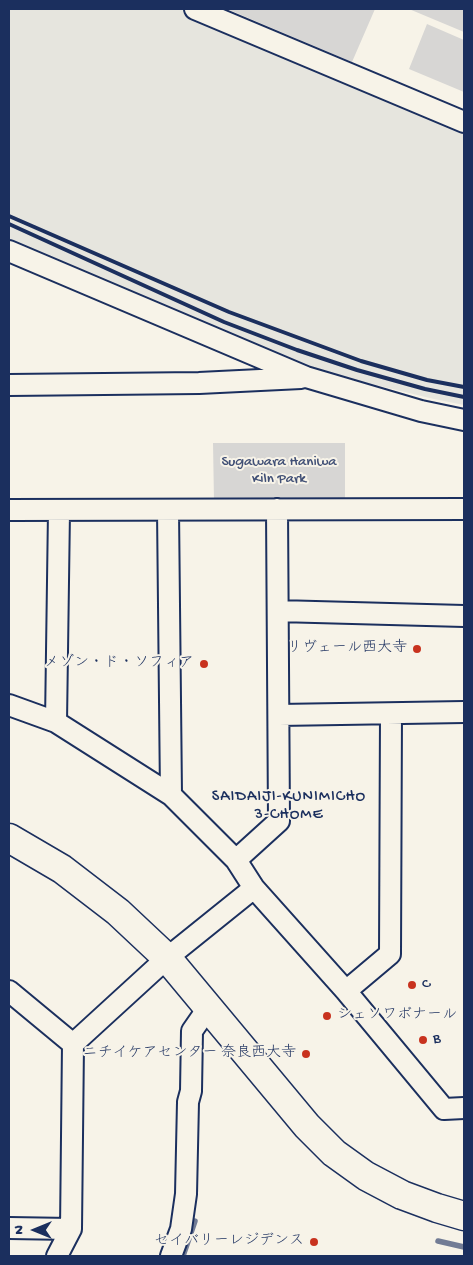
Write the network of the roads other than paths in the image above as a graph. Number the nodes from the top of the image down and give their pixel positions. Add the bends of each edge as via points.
1 (195, 9) edge
2 (464, 122) edge
3 (9, 251) edge
4 (306, 377) junction
5 (9, 385) edge
6 (464, 420) edge
7 (277, 509) junction
8 (464, 509) edge
9 (9, 510) edge
10 (168, 510) junction
11 (59, 511) junction
12 (278, 611) junction
13 (464, 616) edge
14 (9, 705) edge
15 (464, 712) edge
16 (391, 714) junction
17 (278, 715) junction
18 (56, 722) junction
19 (171, 795) junction
20 (9, 838) edge
21 (236, 860) junction
22 (254, 888) junction
23 (167, 958) junction
24 (9, 991) edge
25 (346, 991) junction
26 (208, 1008) junction
27 (73, 1044) junction
28 (464, 1108) edge
29 (464, 1216) edge
30 (9, 1228) edge
31 (71, 1229) junction
32 (57, 1256) edge
33 (171, 1256) edge

1 - 2 street
3 - 4 street
4 - 5 street via 199,383
4 - 6 street via 421,411
7 - 8 street
7 - 10 street
7 - 12 street
9 - 11 street
10 - 11 street
10 - 19 street
11 - 18 street
12 - 13 street
12 - 17 street
14 - 18 street
15 - 16 street
16 - 17 street
16 - 25 street via 390,954
17 - 21 street via 279,821
18 - 19 street
19 - 21 street
20 - 23 street via 62,869 118,912
21 - 22 street
22 - 23 street
22 - 25 street
23 - 26 street
23 - 27 street
24 - 27 street
25 - 28 street via 444,1109
26 - 29 street via 307,1126 334,1153 366,1176 402,1195
26 - 33 street via 192,1031 186,1194 181,1229
27 - 31 street
30 - 31 street
31 - 32 street

